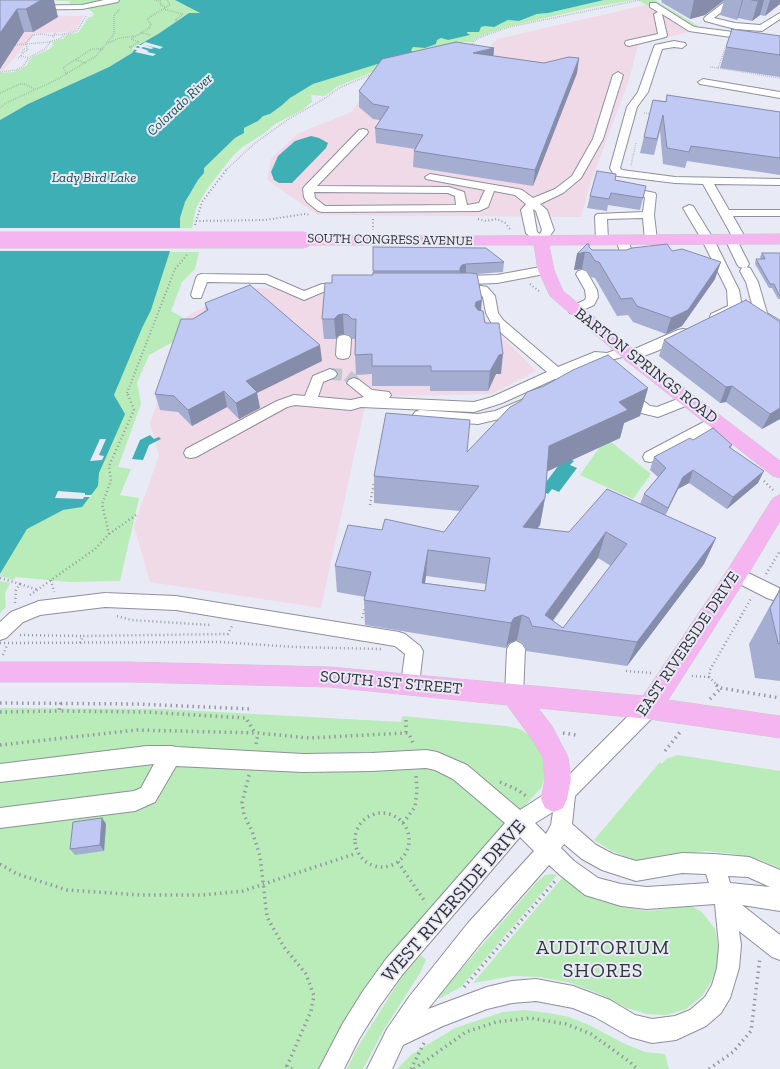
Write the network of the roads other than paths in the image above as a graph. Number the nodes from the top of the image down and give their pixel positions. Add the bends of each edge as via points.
1 (732, 0) edge
2 (118, 2) edge
3 (653, 5) dead end
4 (0, 8) edge
5 (658, 14) dead end
6 (780, 15) edge
7 (735, 26) junction
8 (762, 28) junction
9 (774, 30) dead end
10 (733, 35) junction
11 (780, 41) edge
12 (722, 42) dead end
13 (629, 43) dead end
14 (682, 45) dead end
15 (780, 49) edge
16 (618, 75) dead end
17 (703, 82) dead end
18 (780, 95) edge
19 (363, 132) dead end
20 (430, 176) dead end
21 (707, 181) junction
22 (780, 182) edge
23 (492, 187) junction
24 (308, 189) junction
25 (625, 190) edge
26 (532, 203) junction
27 (462, 208) junction
28 (689, 208) dead end
29 (725, 213) junction
30 (780, 213) edge
31 (648, 215) junction
32 (736, 239) junction
33 (780, 239) edge
34 (0, 240) edge
35 (602, 240) junction
36 (622, 240) junction
37 (651, 240) junction
38 (708, 240) junction
39 (541, 241) junction
40 (603, 261) edge
41 (546, 270) junction
42 (582, 274) dead end
43 (362, 288) edge
44 (197, 295) dead end
45 (759, 308) junction
46 (574, 310) junction
47 (730, 314) junction
48 (779, 334) edge
49 (344, 339) dead end
50 (343, 355) dead end
51 (621, 355) junction
52 (598, 370) edge
53 (558, 373) junction
54 (330, 374) dead end
55 (568, 384) edge
56 (617, 386) edge
57 (538, 397) edge
58 (688, 400) junction
59 (310, 401) junction
60 (351, 405) junction
61 (418, 410) junction
62 (476, 413) junction
63 (715, 421) junction
64 (191, 453) dead end
65 (650, 457) dead end
66 (780, 471) edge
67 (780, 503) edge
68 (736, 574) junction
69 (773, 593) dead end
70 (5, 636) edge
71 (516, 649) dead end
72 (1, 665) edge
73 (410, 684) junction
74 (514, 695) junction
75 (649, 708) junction
76 (780, 727) edge
77 (172, 755) junction
78 (0, 773) edge
79 (560, 796) junction
80 (0, 818) edge
81 (519, 822) junction
82 (561, 828) junction
83 (548, 851) junction
84 (714, 864) junction
85 (780, 881) edge
86 (724, 900) junction
87 (780, 900) edge
88 (771, 950) edge
89 (396, 1038) junction
90 (331, 1069) edge
91 (379, 1069) edge

1 - 7 street via 708,19
2 - 4 street via 86,6
3 - 10 street via 692,29
5 - 13 street via 663,35
6 - 8 street
7 - 8 street
7 - 10 street
8 - 9 street
10 - 11 street
12 - 15 street
14 - 21 street via 658,48 643,92 642,106 632,107 615,168 618,173
16 - 26 street via 598,139 576,178 559,191
17 - 18 street
19 - 24 street
20 - 23 street
21 - 22 street
21 - 29 street
23 - 26 street via 518,192
23 - 27 street via 484,205 479,208
24 - 27 street via 308,197 322,209
24 - 27 street via 449,190 460,194
25 - 31 street via 651,195
26 - 39 street via 527,210 532,233
28 - 38 street
29 - 30 street
29 - 32 street
31 - 35 street via 601,216
31 - 37 street
32 - 33 main road, SOUTH CONGRESS AVENUE
32 - 38 main road, SOUTH CONGRESS AVENUE
32 - 45 street
34 - 39 main road, SOUTH CONGRESS AVENUE, bridge
35 - 36 main road, SOUTH CONGRESS AVENUE
35 - 39 main road, SOUTH CONGRESS AVENUE
36 - 37 main road, SOUTH CONGRESS AVENUE
36 - 40 street via 628,258 622,261
37 - 38 main road, SOUTH CONGRESS AVENUE
38 - 47 street via 733,290 735,301
39 - 41 main road, BARTON SPRINGS ROAD
41 - 46 main road, BARTON SPRINGS ROAD via 556,293
41 - 53 street via 496,279 447,283 483,290 489,296 492,324
42 - 46 street via 592,297 590,302
43 - 44 street via 322,288 304,296 267,279 202,278
45 - 47 street
45 - 48 street via 761,315
46 - 51 main road, BARTON SPRINGS ROAD
47 - 51 street via 700,325 681,340
49 - 50 street
51 - 52 street
51 - 53 street via 595,356
51 - 58 main road, BARTON SPRINGS ROAD
53 - 55 street
53 - 62 street via 497,400
54 - 59 street via 318,379
56 - 58 street via 646,410 663,411
57 - 62 street via 498,415
58 - 63 main road, BARTON SPRINGS ROAD
59 - 60 street
59 - 64 street via 294,400 282,404
60 - 61 street via 359,410
60 - 61 street via 354,385 377,396 407,397
61 - 62 street
63 - 65 street
63 - 66 main road, BARTON SPRINGS ROAD
67 - 68 main road, EAST RIVERSIDE DRIVE
68 - 69 street
68 - 75 main road, EAST RIVERSIDE DRIVE
70 - 73 street via 17,617 39,608 105,600 176,603 231,622 302,623 399,639 414,651
71 - 74 street
72 - 73 main road, SOUTH 1ST STREET via 130,672 330,677
73 - 74 main road, SOUTH 1ST STREET
74 - 75 main road, SOUTH 1ST STREET
74 - 79 main road via 543,734 555,757
75 - 76 main road, SOUTH 1ST STREET
75 - 79 street, EAST RIVERSIDE DRIVE
77 - 78 street via 147,755
77 - 80 street via 152,790 135,801
77 - 81 street via 303,763 437,761 460,772
79 - 81 street, WEST RIVERSIDE DRIVE
79 - 82 street
81 - 83 street
81 - 90 street, WEST RIVERSIDE DRIVE via 394,967 351,1031
82 - 83 street
82 - 84 street via 589,852 609,863 636,871 682,863
83 - 86 street via 593,887 621,895
83 - 89 street via 476,931 417,1004
84 - 85 street via 749,867
84 - 86 street
86 - 87 street via 760,896
86 - 88 street
86 - 89 street via 730,945 728,968 722,990 713,1005 698,1018 676,1028 652,1031 630,1025 602,1008 574,997 536,990 487,998
89 - 91 street

